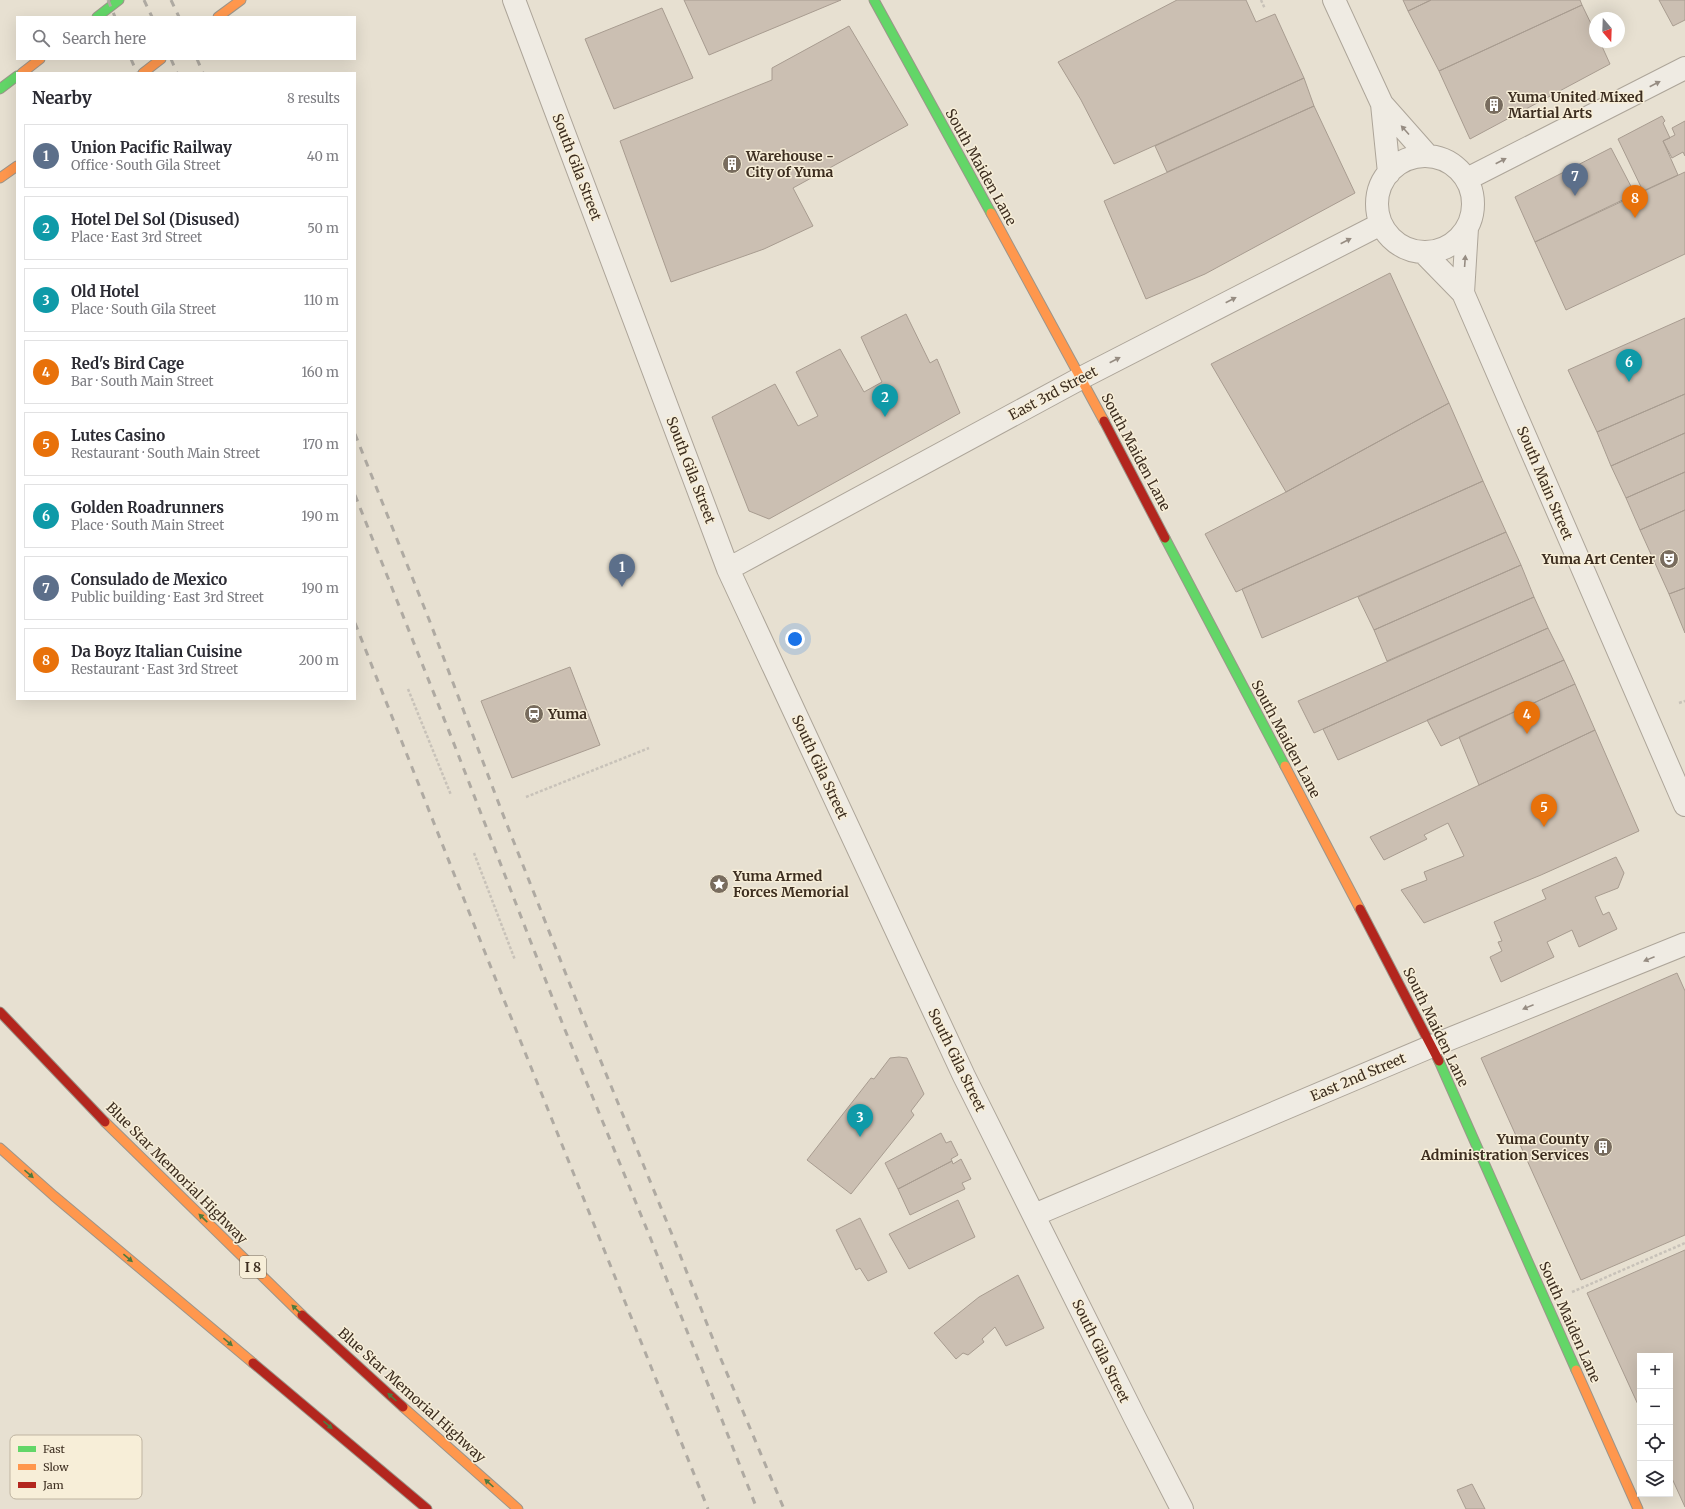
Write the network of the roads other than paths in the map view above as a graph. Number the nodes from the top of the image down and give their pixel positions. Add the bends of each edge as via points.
1 (120, 0) edge
2 (241, 0) edge
3 (514, 0) edge
4 (874, 0) edge
5 (1334, 0) edge
6 (98, 16) edge
7 (219, 16) edge
8 (39, 60) edge
9 (161, 60) edge
10 (1685, 68) edge
11 (23, 72) edge
12 (144, 72) edge
13 (14, 79) edge
14 (0, 86) edge
15 (0, 89) edge
16 (1382, 104) junction
17 (1428, 156) junction
18 (16, 167) edge
19 (1388, 173) junction
20 (0, 178) edge
21 (1467, 179) junction
22 (1381, 224) junction
23 (1467, 228) junction
24 (1424, 253) junction
25 (1463, 293) junction
26 (1081, 378) junction
27 (728, 570) junction
28 (1685, 805) edge
29 (1685, 944) edge
30 (0, 1012) edge
31 (1432, 1046) junction
32 (0, 1148) edge
33 (1034, 1215) junction
34 (427, 1509) edge
35 (518, 1509) edge
36 (1182, 1509) edge
37 (1638, 1509) edge

1 - 6 main road
2 - 7 main road
3 - 27 street, South Gila Street
4 - 26 main road, South Maiden Lane
5 - 16 street
8 - 11 main road
9 - 12 main road
21 -> 10 street
13 - 14 main road
13 - 15 main road
17 -> 16 street
16 - 19 street
17 - 19 street via 1413,157 1398,164
17 - 21 street via 1443,159 1457,168
18 - 20 main road
19 - 22 street via 1377,197
21 - 23 street via 1474,204
22 - 24 street via 1398,244
26 -> 22 street, East 3rd Street
23 - 24 street via 1460,238 1449,246
25 -> 23 street, South Main Street
24 - 25 street, South Main Street
25 - 28 street, South Main Street
26 - 27 street, East 3rd Street
26 - 31 main road, South Maiden Lane
27 - 33 street, South Gila Street via 964,1076
29 -> 31 street, East 2nd Street
35 -> 30 main road, Blue Star Memorial Highway / I 8 via 313,1326 118,1135
31 - 33 street, East 2nd Street
31 - 37 main road, South Maiden Lane
32 -> 34 main road
33 - 36 street, South Gila Street

